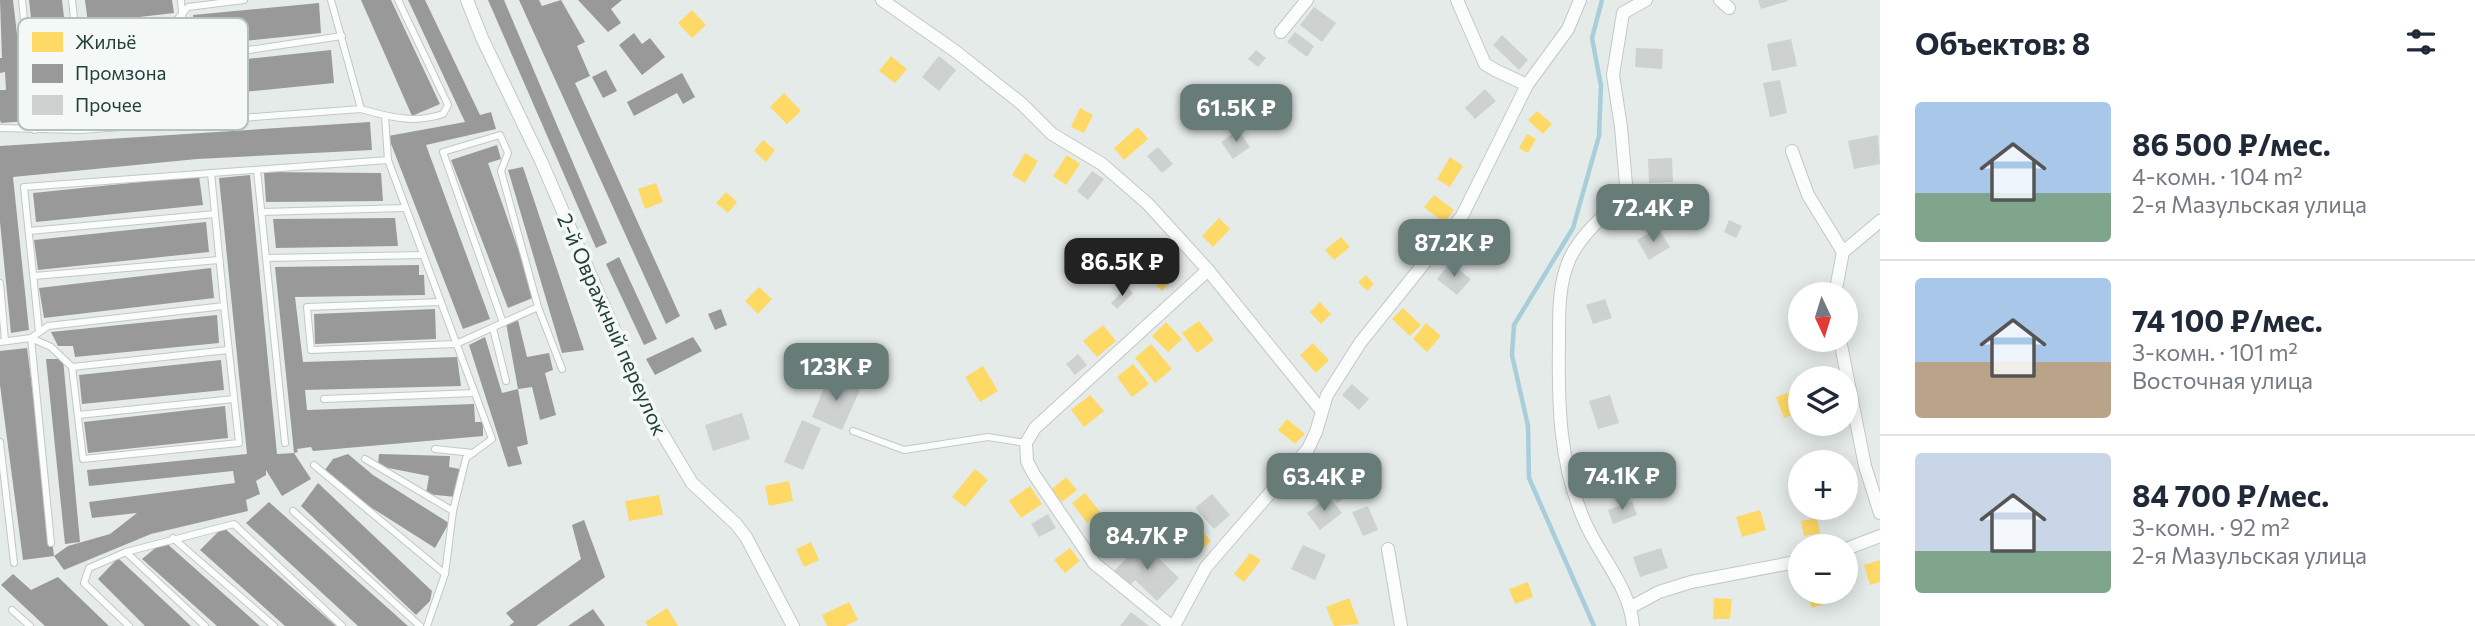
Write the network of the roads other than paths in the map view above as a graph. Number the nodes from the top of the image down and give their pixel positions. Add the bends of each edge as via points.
1 (22, 0) edge
2 (72, 0) edge
3 (181, 0) edge
4 (244, 0) edge
5 (331, 0) edge
6 (398, 0) edge
7 (467, 0) edge
8 (882, 0) edge
9 (1307, 0) edge
10 (1457, 0) edge
11 (1580, 0) edge
12 (1646, 0) edge
13 (182, 14) junction
14 (24, 18) edge
15 (74, 18) edge
16 (178, 18) edge
17 (182, 18) edge
18 (1281, 32) dead end
19 (342, 36) junction
20 (248, 50) edge
21 (1527, 85) junction
22 (361, 109) junction
23 (385, 116) junction
24 (248, 117) edge
25 (0, 128) edge
26 (18, 129) edge
27 (1792, 151) dead end
28 (388, 160) junction
29 (257, 170) junction
30 (211, 173) junction
31 (405, 208) junction
32 (261, 212) junction
33 (215, 214) junction
34 (1880, 221) edge
35 (29, 231) junction
36 (1843, 252) junction
37 (423, 256) junction
38 (266, 258) junction
39 (219, 260) junction
40 (1208, 270) junction
41 (34, 276) junction
42 (1837, 282) edge
43 (0, 283) edge
44 (441, 302) junction
45 (223, 306) junction
46 (538, 307) junction
47 (503, 323) junction
48 (493, 328) junction
49 (39, 332) junction
50 (31, 338) junction
51 (3, 341) edge
52 (456, 344) junction
53 (229, 350) junction
54 (1842, 352) edge
55 (72, 367) junction
56 (562, 369) dead end
57 (506, 381) dead end
58 (474, 393) junction
59 (234, 399) junction
60 (324, 399) dead end
61 (1321, 410) junction
62 (78, 415) junction
63 (853, 431) dead end
64 (0, 442) edge
65 (285, 443) dead end
66 (1026, 443) junction
67 (435, 449) dead end
68 (473, 453) junction
69 (365, 459) dead end
70 (314, 465) dead end
71 (293, 511) dead end
72 (453, 511) junction
73 (1880, 513) edge
74 (1880, 536) edge
75 (173, 538) junction
76 (51, 543) dead end
77 (1858, 544) edge
78 (1388, 549) dead end
79 (126, 552) junction
80 (15, 563) dead end
81 (1788, 563) edge
82 (445, 574) junction
83 (1631, 607) junction
84 (12, 610) dead end
85 (30, 626) edge
86 (129, 626) edge
87 (205, 626) edge
88 (274, 626) edge
89 (342, 626) edge
90 (420, 626) edge
91 (426, 626) edge
92 (793, 626) edge
93 (1172, 626) edge
94 (1401, 626) edge
95 (1633, 626) edge

1 - 14 lane
2 - 15 lane
3 - 13 lane
4 - 13 lane via 188,7
5 - 19 lane
6 - 23 lane via 448,105 443,114 427,120
7 - 92 street, 2-й Овражный переулок via 650,413 692,483 746,537
8 - 40 street via 1023,104 1052,134 1102,164 1148,204
9 - 18 street
10 - 21 street via 1485,64
11 - 21 street via 1568,29
12 - 83 street via 1623,13 1613,75 1627,195 1598,220 1570,257 1559,328 1561,436 1572,490
13 - 16 lane
13 - 17 lane
19 - 20 lane
19 - 22 lane
21 - 61 street via 1462,216 1360,343
22 - 23 lane
22 - 24 lane
23 - 28 lane
25 - 26 lane
27 - 36 street via 1808,195
28 - 29 lane
28 - 31 lane
29 - 30 lane
29 - 32 lane
30 - 33 lane
30 - 35 lane via 24,187
31 - 32 lane
31 - 37 lane
32 - 38 lane
33 - 35 lane
33 - 39 lane
34 - 36 street
35 - 41 lane
36 - 42 street
37 - 38 lane
37 - 44 lane
38 - 65 lane
39 - 41 lane
39 - 45 lane
40 - 61 street
40 - 66 street via 1035,428
41 - 49 lane
43 - 51 lane
44 - 52 lane
44 - 52 lane via 307,307 311,350
45 - 49 lane via 48,326
45 - 53 lane
46 - 47 lane
46 - 47 lane via 501,171 508,153 500,135 443,152
46 - 56 lane
47 - 48 lane
48 - 52 lane
48 - 57 lane
49 - 50 lane
50 - 51 lane
50 - 55 lane via 51,347
50 - 76 lane
52 - 58 lane
53 - 55 lane
53 - 59 lane
54 - 73 street via 1865,466
55 - 62 lane
58 - 60 lane
58 - 68 lane via 492,439
59 - 62 lane
59 - 62 lane via 239,443 96,458 83,459
61 - 93 street via 1308,449 1206,567
63 - 66 lane via 904,450 988,437
64 - 80 lane
66 - 93 street via 1033,473 1094,564
67 - 68 lane
68 - 72 lane via 466,458
69 - 72 lane
70 - 82 lane
71 - 90 lane
72 - 82 lane
74 - 77 street
75 - 79 lane
75 - 88 lane
75 - 89 lane via 234,524
78 - 94 street
79 - 86 lane via 89,568 85,583
79 - 87 lane
81 - 83 street via 1691,582
82 - 91 lane
83 - 95 street
84 - 85 lane

